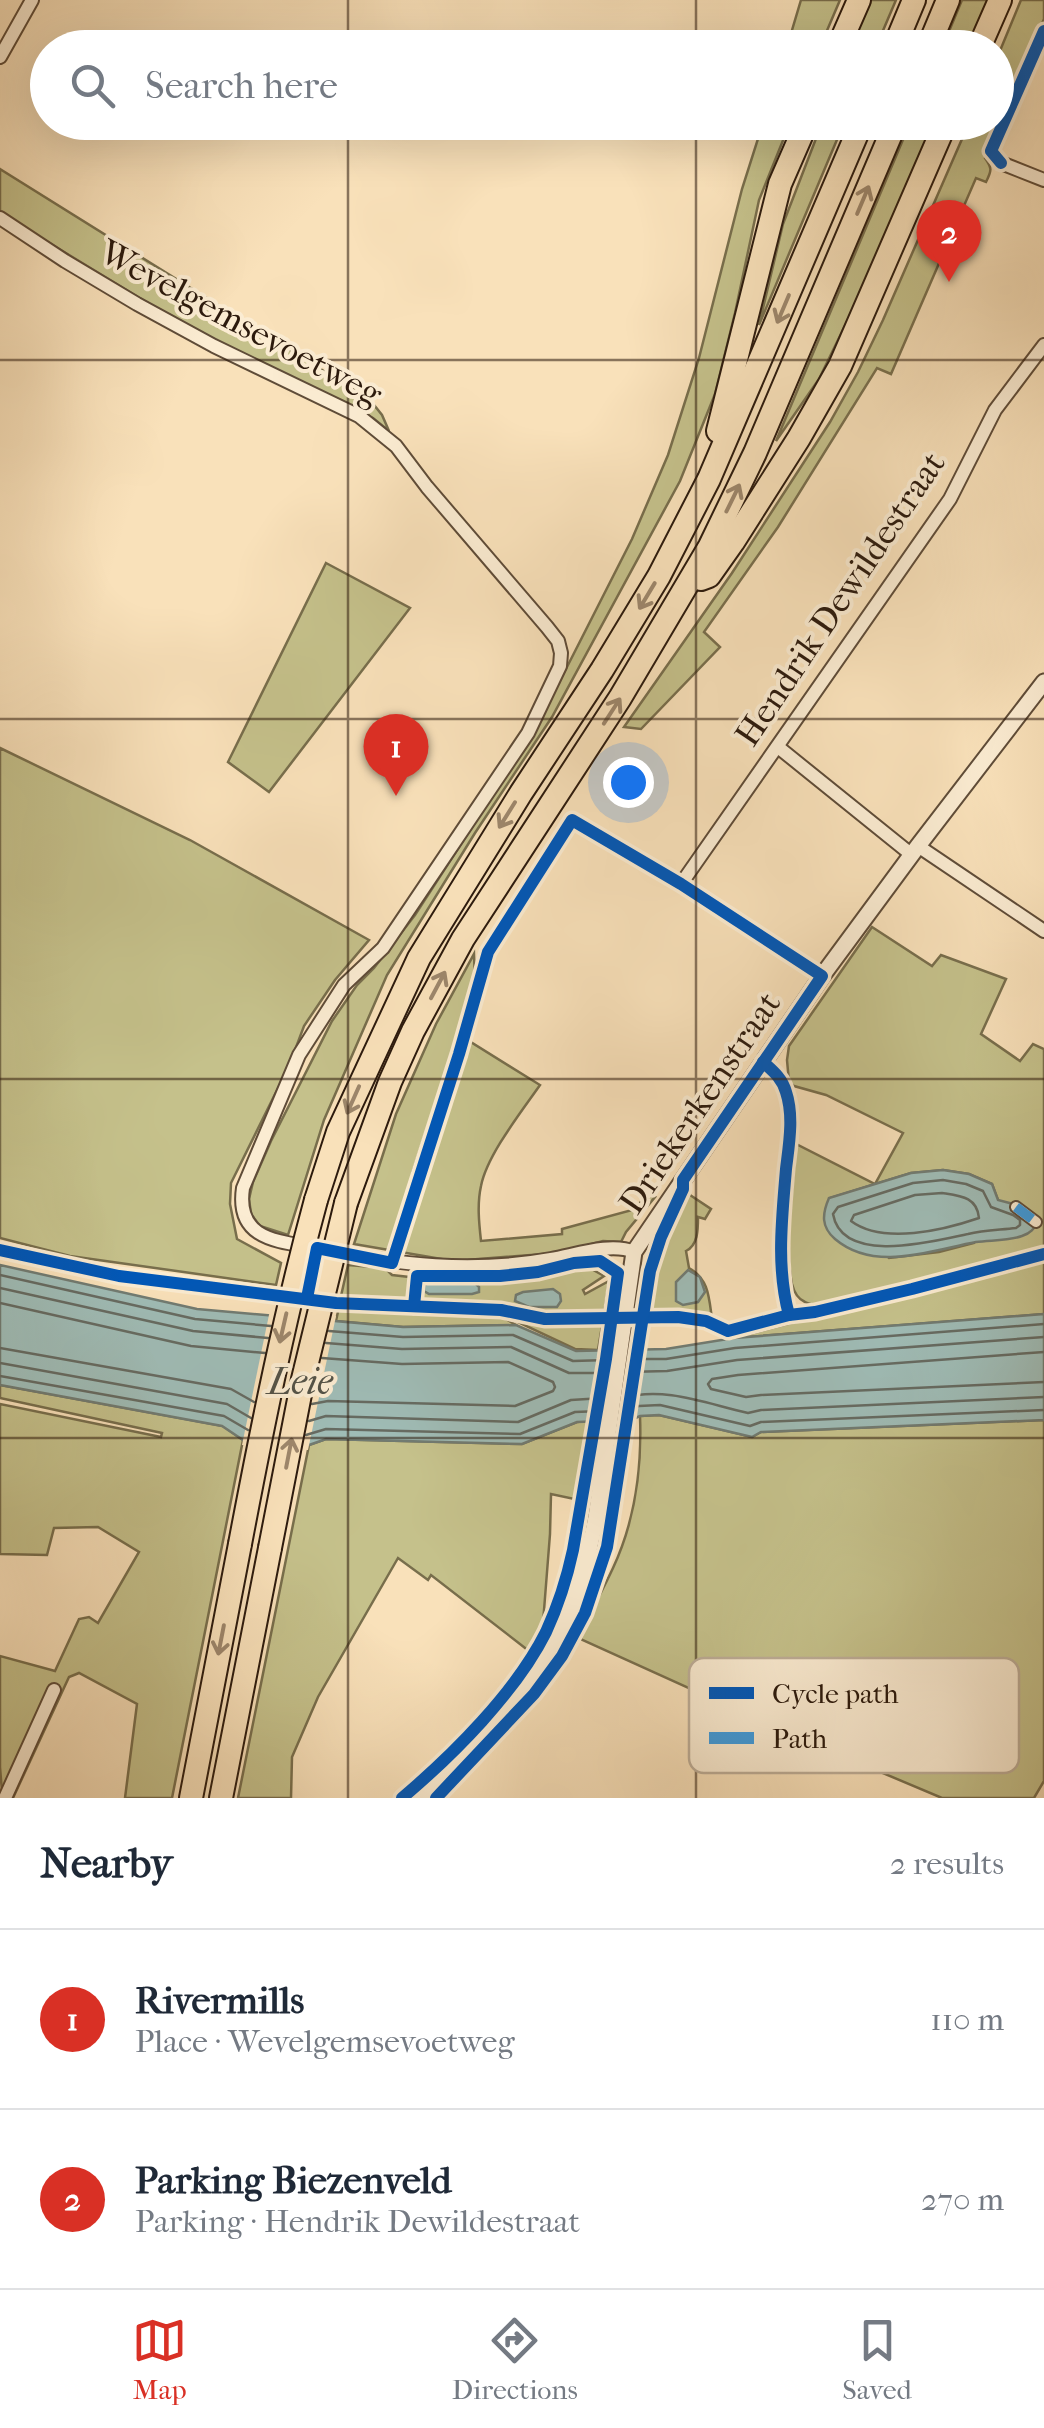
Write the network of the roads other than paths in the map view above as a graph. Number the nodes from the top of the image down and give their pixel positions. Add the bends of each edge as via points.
1 (32, 0) edge
2 (858, 0) edge
3 (914, 0) edge
4 (948, 0) edge
5 (1000, 0) edge
6 (846, 30) edge
7 (902, 30) edge
8 (936, 30) edge
9 (987, 30) edge
10 (0, 57) edge
11 (798, 140) edge
12 (854, 140) edge
13 (888, 140) edge
14 (938, 140) edge
15 (1001, 163) dead end
16 (1044, 180) edge
17 (0, 218) edge
18 (1044, 345) edge
19 (708, 479) junction
20 (688, 584) junction
21 (1044, 682) edge
22 (778, 746) junction
23 (915, 850) junction
24 (681, 884) junction
25 (1044, 931) edge
26 (822, 976) junction
27 (480, 982) dead end
28 (763, 1062) junction
29 (1016, 1208) dead end
30 (1036, 1222) dead end
31 (634, 1252) junction
32 (728, 1331) dead end
33 (54, 1690) dead end
34 (5, 1798) edge
35 (190, 1798) edge
36 (221, 1798) edge
37 (422, 1798) edge

1 - 10 street
2 - 6 highway
3 - 7 highway
4 - 8 highway
5 - 9 highway
11 - 19 highway via 780,184
12 -> 19 highway
20 -> 13 highway via 754,454
14 - 20 highway via 840,366 733,542 709,576
15 - 16 street
17 - 31 street, Wevelgemsevoetweg via 137,304 359,416 396,446 547,627 561,653 528,734 383,948 344,985 300,1055 243,1188 245,1221 278,1242 437,1267 533,1262 618,1248
18 - 22 street, Hendrik Dewildestraat via 995,410 950,499
19 -> 35 highway, bridge via 659,576 419,958 338,1132 272,1373
36 -> 20 highway, bridge via 303,1380 346,1203 390,1082 463,940
21 - 23 street, Driekerkenstraat
22 - 23 street
22 - 24 street, Hendrik Dewildestraat
23 - 25 street
23 - 26 street, Driekerkenstraat
24 - 26 street
24 - 27 street via 572,820 488,952
26 - 28 street, Driekerkenstraat
28 - 31 street, Driekerkenstraat
28 - 32 street via 787,1094 780,1234 789,1315
29 - 30 street
31 - 37 street, Driekerkenstraat via 603,1476 571,1610 533,1682
33 - 34 street

